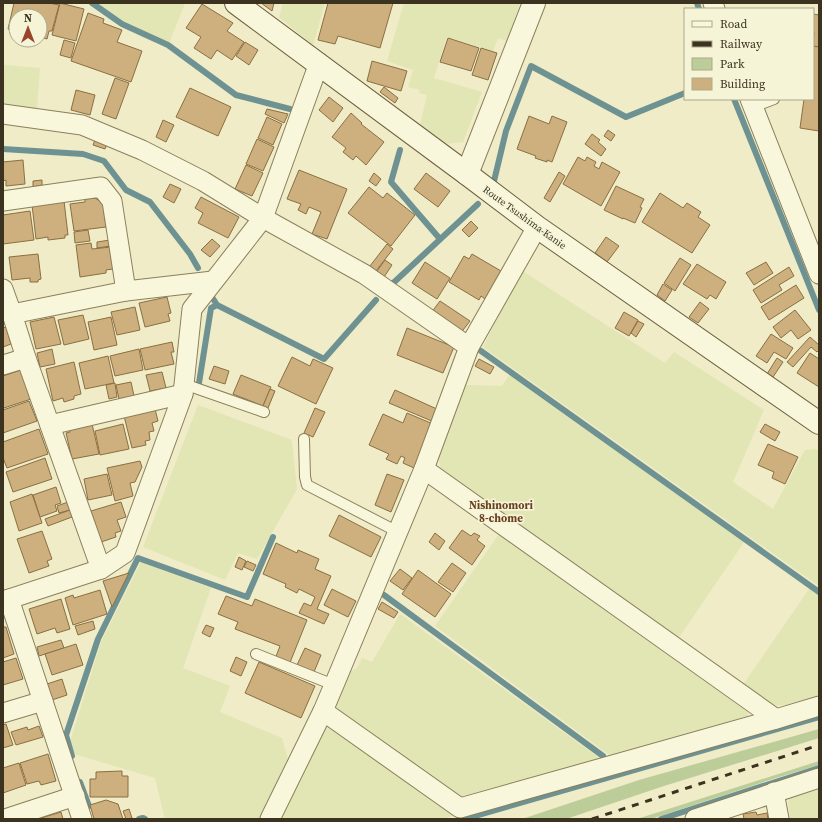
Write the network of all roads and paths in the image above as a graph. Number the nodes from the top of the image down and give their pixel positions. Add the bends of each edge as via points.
1 (236, 3) edge
2 (534, 3) edge
3 (319, 63) junction
4 (768, 100) edge
5 (752, 103) edge
6 (3, 114) edge
7 (467, 174) junction
8 (3, 201) edge
9 (262, 218) junction
10 (537, 228) junction
11 (819, 274) edge
12 (213, 281) junction
13 (3, 289) edge
14 (126, 291) junction
15 (12, 314) junction
16 (469, 347) junction
17 (26, 358) junction
18 (3, 365) edge
19 (183, 389) junction
20 (264, 412) dead end
21 (819, 423) edge
22 (50, 425) junction
23 (304, 439) dead end
24 (424, 469) junction
25 (398, 532) junction
26 (101, 569) junction
27 (6, 600) edge
28 (256, 654) dead end
29 (334, 685) junction
30 (43, 701) junction
31 (819, 706) edge
32 (322, 711) junction
33 (3, 713) edge
34 (776, 720) junction
35 (819, 778) edge
36 (774, 792) junction
37 (75, 796) junction
38 (5, 819) edge
39 (82, 819) edge
40 (270, 819) edge
41 (695, 819) edge
42 (779, 819) edge

1 - 3 main road, Route Tsushima-Kanie
2 - 7 main road
3 - 7 main road, Route Tsushima-Kanie
3 - 9 street
4 - 5 lane
5 - 11 street
6 - 9 street via 82,125 142,150 202,181
7 - 10 main road, Route Tsushima-Kanie
8 - 14 street via 101,187 112,201
9 - 12 street
9 - 16 street via 364,274
10 - 16 street
10 - 21 main road, Route Tsushima-Kanie
12 - 14 street
12 - 19 street via 192,308
13 - 15 street
14 - 15 street
15 - 17 street
16 - 24 street
17 - 18 street
17 - 22 street
19 - 20 lane
19 - 22 street
19 - 26 street via 125,553
22 - 26 street
23 - 25 lane via 307,485
24 - 25 street
24 - 34 street
25 - 29 street
26 - 27 street
27 - 30 street
28 - 29 lane
29 - 32 street
30 - 33 street
30 - 37 street
31 - 34 street
32 - 34 street via 460,808
32 - 40 street
35 - 36 street
36 - 41 street
36 - 42 street
37 - 38 street
37 - 39 street

